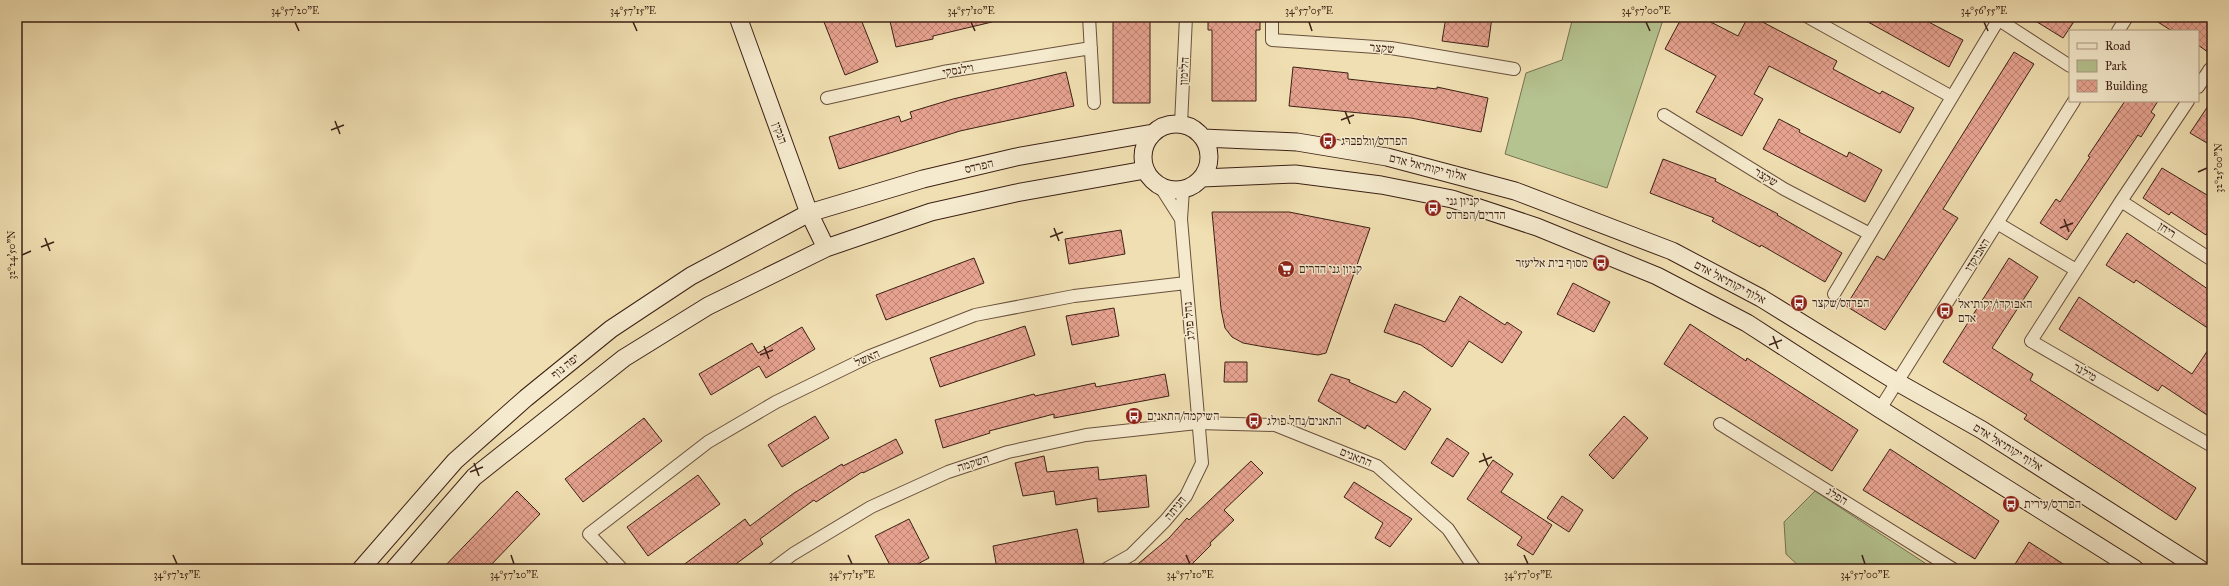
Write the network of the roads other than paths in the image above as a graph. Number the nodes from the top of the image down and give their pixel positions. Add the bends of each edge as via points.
1 (738, 17) edge
2 (1089, 17) edge
3 (1186, 17) edge
4 (1272, 17) edge
5 (1808, 17) edge
6 (2127, 17) edge
7 (2000, 19) edge
8 (2119, 30) edge
9 (1091, 48) junction
10 (2069, 65) edge
11 (1514, 69) dead end
12 (2212, 71) edge
13 (2199, 86) edge
14 (1952, 97) junction
15 (827, 98) dead end
16 (2073, 102) edge
17 (2187, 102) edge
18 (1094, 103) dead end
19 (1664, 115) dead end
20 (1181, 124) junction
21 (1153, 133) junction
22 (1203, 138) junction
23 (1145, 170) junction
24 (1202, 178) junction
25 (1160, 186) junction
26 (1183, 190) junction
27 (2121, 201) junction
28 (809, 213) junction
29 (1181, 219) junction
30 (1997, 223) junction
31 (1870, 234) junction
32 (826, 248) junction
33 (2212, 260) edge
34 (2076, 270) junction
35 (1186, 283) junction
36 (1834, 294) dead end
37 (1897, 382) junction
38 (1880, 410) junction
39 (1197, 423) junction
40 (1720, 424) dead end
41 (2212, 446) edge
42 (361, 569) edge
43 (394, 569) edge
44 (622, 569) edge
45 (772, 569) edge
46 (1106, 569) edge
47 (1475, 569) edge
48 (1953, 569) edge
49 (2135, 569) edge
50 (2200, 569) edge

1 - 28 street, הנקין
2 - 9 street
3 - 20 street, הלימון
4 - 11 street, שקצר via 1272,40 1391,48
5 - 14 street
6 - 8 street
7 - 10 street
7 - 14 street
9 - 15 street, וילנסקי via 943,72
9 - 18 street
12 - 13 street via 2210,69
14 - 31 street
16 - 30 street, האבוקדו
17 - 27 street, מילנר
19 - 31 street, שקצר via 1784,189
20 - 21 street via 1170,125
20 - 22 street via 1195,130
21 - 23 street via 1144,149
21 - 28 street, הפרדס via 1016,157 923,179
22 - 24 street via 1209,152
22 - 37 street, אלוף יקותיאל אדם via 1297,142 1387,157 1463,176 1548,202 1672,251 1761,298
23 - 25 street
23 - 32 street via 1016,193 931,212
24 - 26 street
24 - 38 street via 1295,174 1381,185 1452,199 1537,227 1657,276 1740,320
25 - 26 street via 1171,190
25 - 29 street, נחל פולג
26 - 29 street, נחל פולג
27 - 33 street, ריחן
27 - 34 street, מילנר
28 - 32 street, הנקין
28 - 42 street, יפה נוף via 691,276 611,329 526,398 455,461
29 - 35 street, נחל פולג
30 - 34 street
30 - 37 street, האבוקדו
31 - 36 street
32 - 43 street via 708,306 624,358 474,477
34 - 41 street, מילנר via 2031,341
35 - 39 street, נחל פולג
35 - 44 street, האשל via 1074,296 975,315 870,356 776,402 708,442 589,534
37 - 38 street, האבוקדו
37 - 50 street, אלוף יקותיאל אדם via 1982,430
38 - 49 street
39 - 45 street, השקמה via 1086,435 1008,452 948,472 871,507
39 - 46 street, חניתה via 1202,463 1186,496 1131,555
39 - 47 street, התאנים via 1275,425 1377,466 1448,529
40 - 48 street, הפלג

